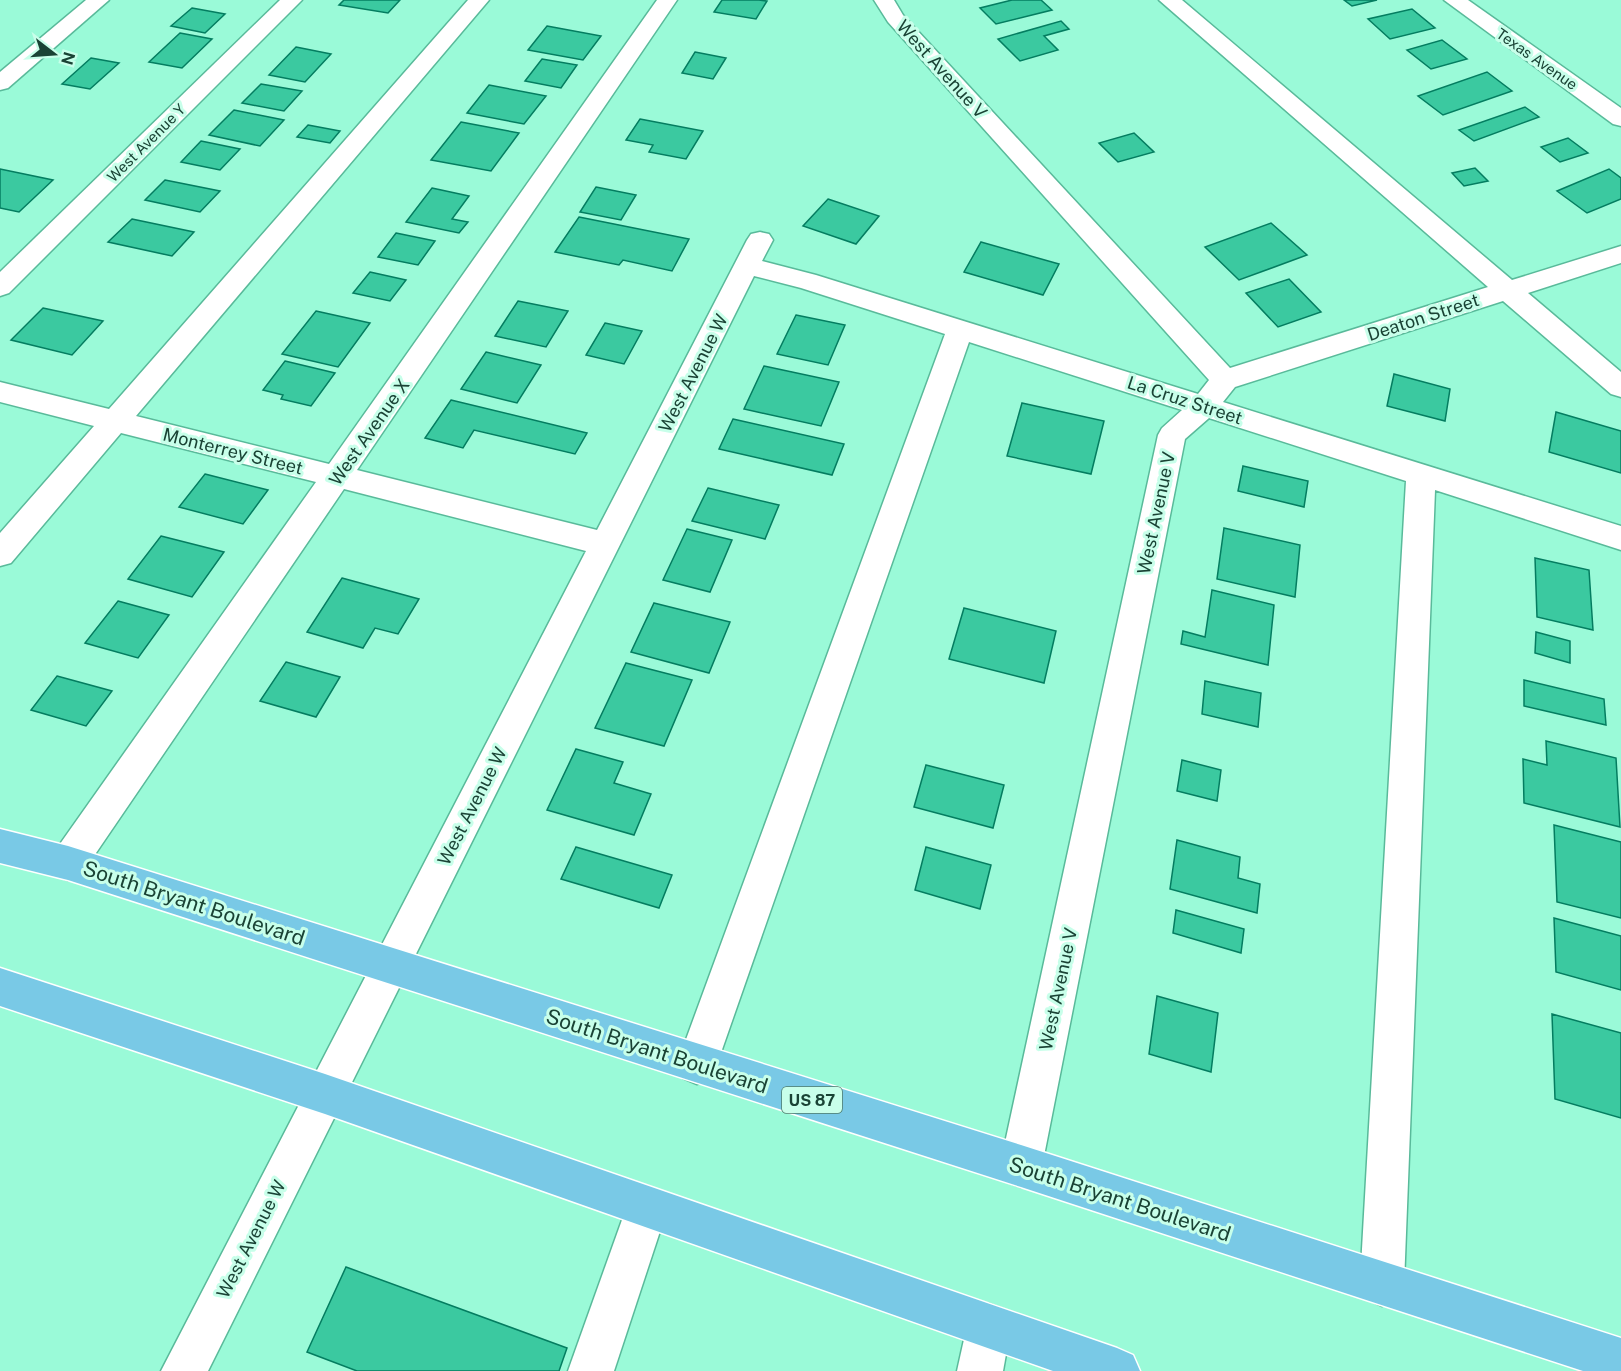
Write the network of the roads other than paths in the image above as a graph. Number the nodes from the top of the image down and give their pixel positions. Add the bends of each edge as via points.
1 (99, 0) edge
2 (292, 0) edge
3 (479, 0) edge
4 (667, 0) edge
5 (884, 0) edge
6 (1170, 0) edge
7 (1454, 0) edge
8 (0, 83) edge
9 (1621, 119) edge
10 (754, 253) joint
11 (1621, 254) edge
12 (0, 287) edge
13 (1508, 290) junction
14 (960, 330) junction
15 (1225, 380) junction
16 (1621, 387) edge
17 (0, 392) edge
18 (1204, 407) junction
19 (115, 421) junction
20 (1421, 475) junction
21 (338, 477) junction
22 (1621, 538) edge
23 (605, 544) junction
24 (0, 554) edge
25 (0, 846) edge
26 (68, 863) junction
27 (390, 966) junction
28 (0, 987) edge
29 (697, 1064) junction
30 (325, 1094) junction
31 (1021, 1166) junction
32 (647, 1208) junction
33 (1382, 1284) junction
34 (988, 1326) junction
35 (1621, 1361) edge
36 (184, 1371) edge
37 (591, 1371) edge
38 (980, 1371) edge
39 (1117, 1371) edge

1 - 8 street
2 - 12 street, West Avenue Y
3 - 19 street
4 - 21 street, West Avenue X
5 - 15 street, West Avenue V via 895,18
6 - 13 street
7 - 9 street, Texas Avenue
10 - 14 street, La Cruz Street via 807,281
10 - 23 street, West Avenue W
11 - 13 street, Deaton Street
13 - 15 street, Deaton Street
13 - 16 street
14 - 18 street, La Cruz Street
14 - 29 street
15 - 18 street, West Avenue V
17 - 19 street, Monterrey Street
18 - 20 street, La Cruz Street
18 - 31 street, West Avenue V via 1172,435
19 - 21 street, Monterrey Street
19 - 24 street
20 - 22 street, La Cruz Street
20 - 33 street
21 - 23 street, Monterrey Street
21 - 26 street, West Avenue X
23 - 27 street, West Avenue W
25 - 26 main road, South Bryant Boulevard / US 87
26 - 27 main road, South Bryant Boulevard / US 87
27 - 29 main road, South Bryant Boulevard / US 87
27 - 30 street, West Avenue W
28 - 30 main road
29 - 31 main road, South Bryant Boulevard / US 87
30 - 32 main road
30 - 36 street, West Avenue W
31 - 33 main road, South Bryant Boulevard / US 87
32 - 34 main road
32 - 37 street
33 - 35 main road, South Bryant Boulevard / US 87
34 - 38 street
34 - 39 main road

